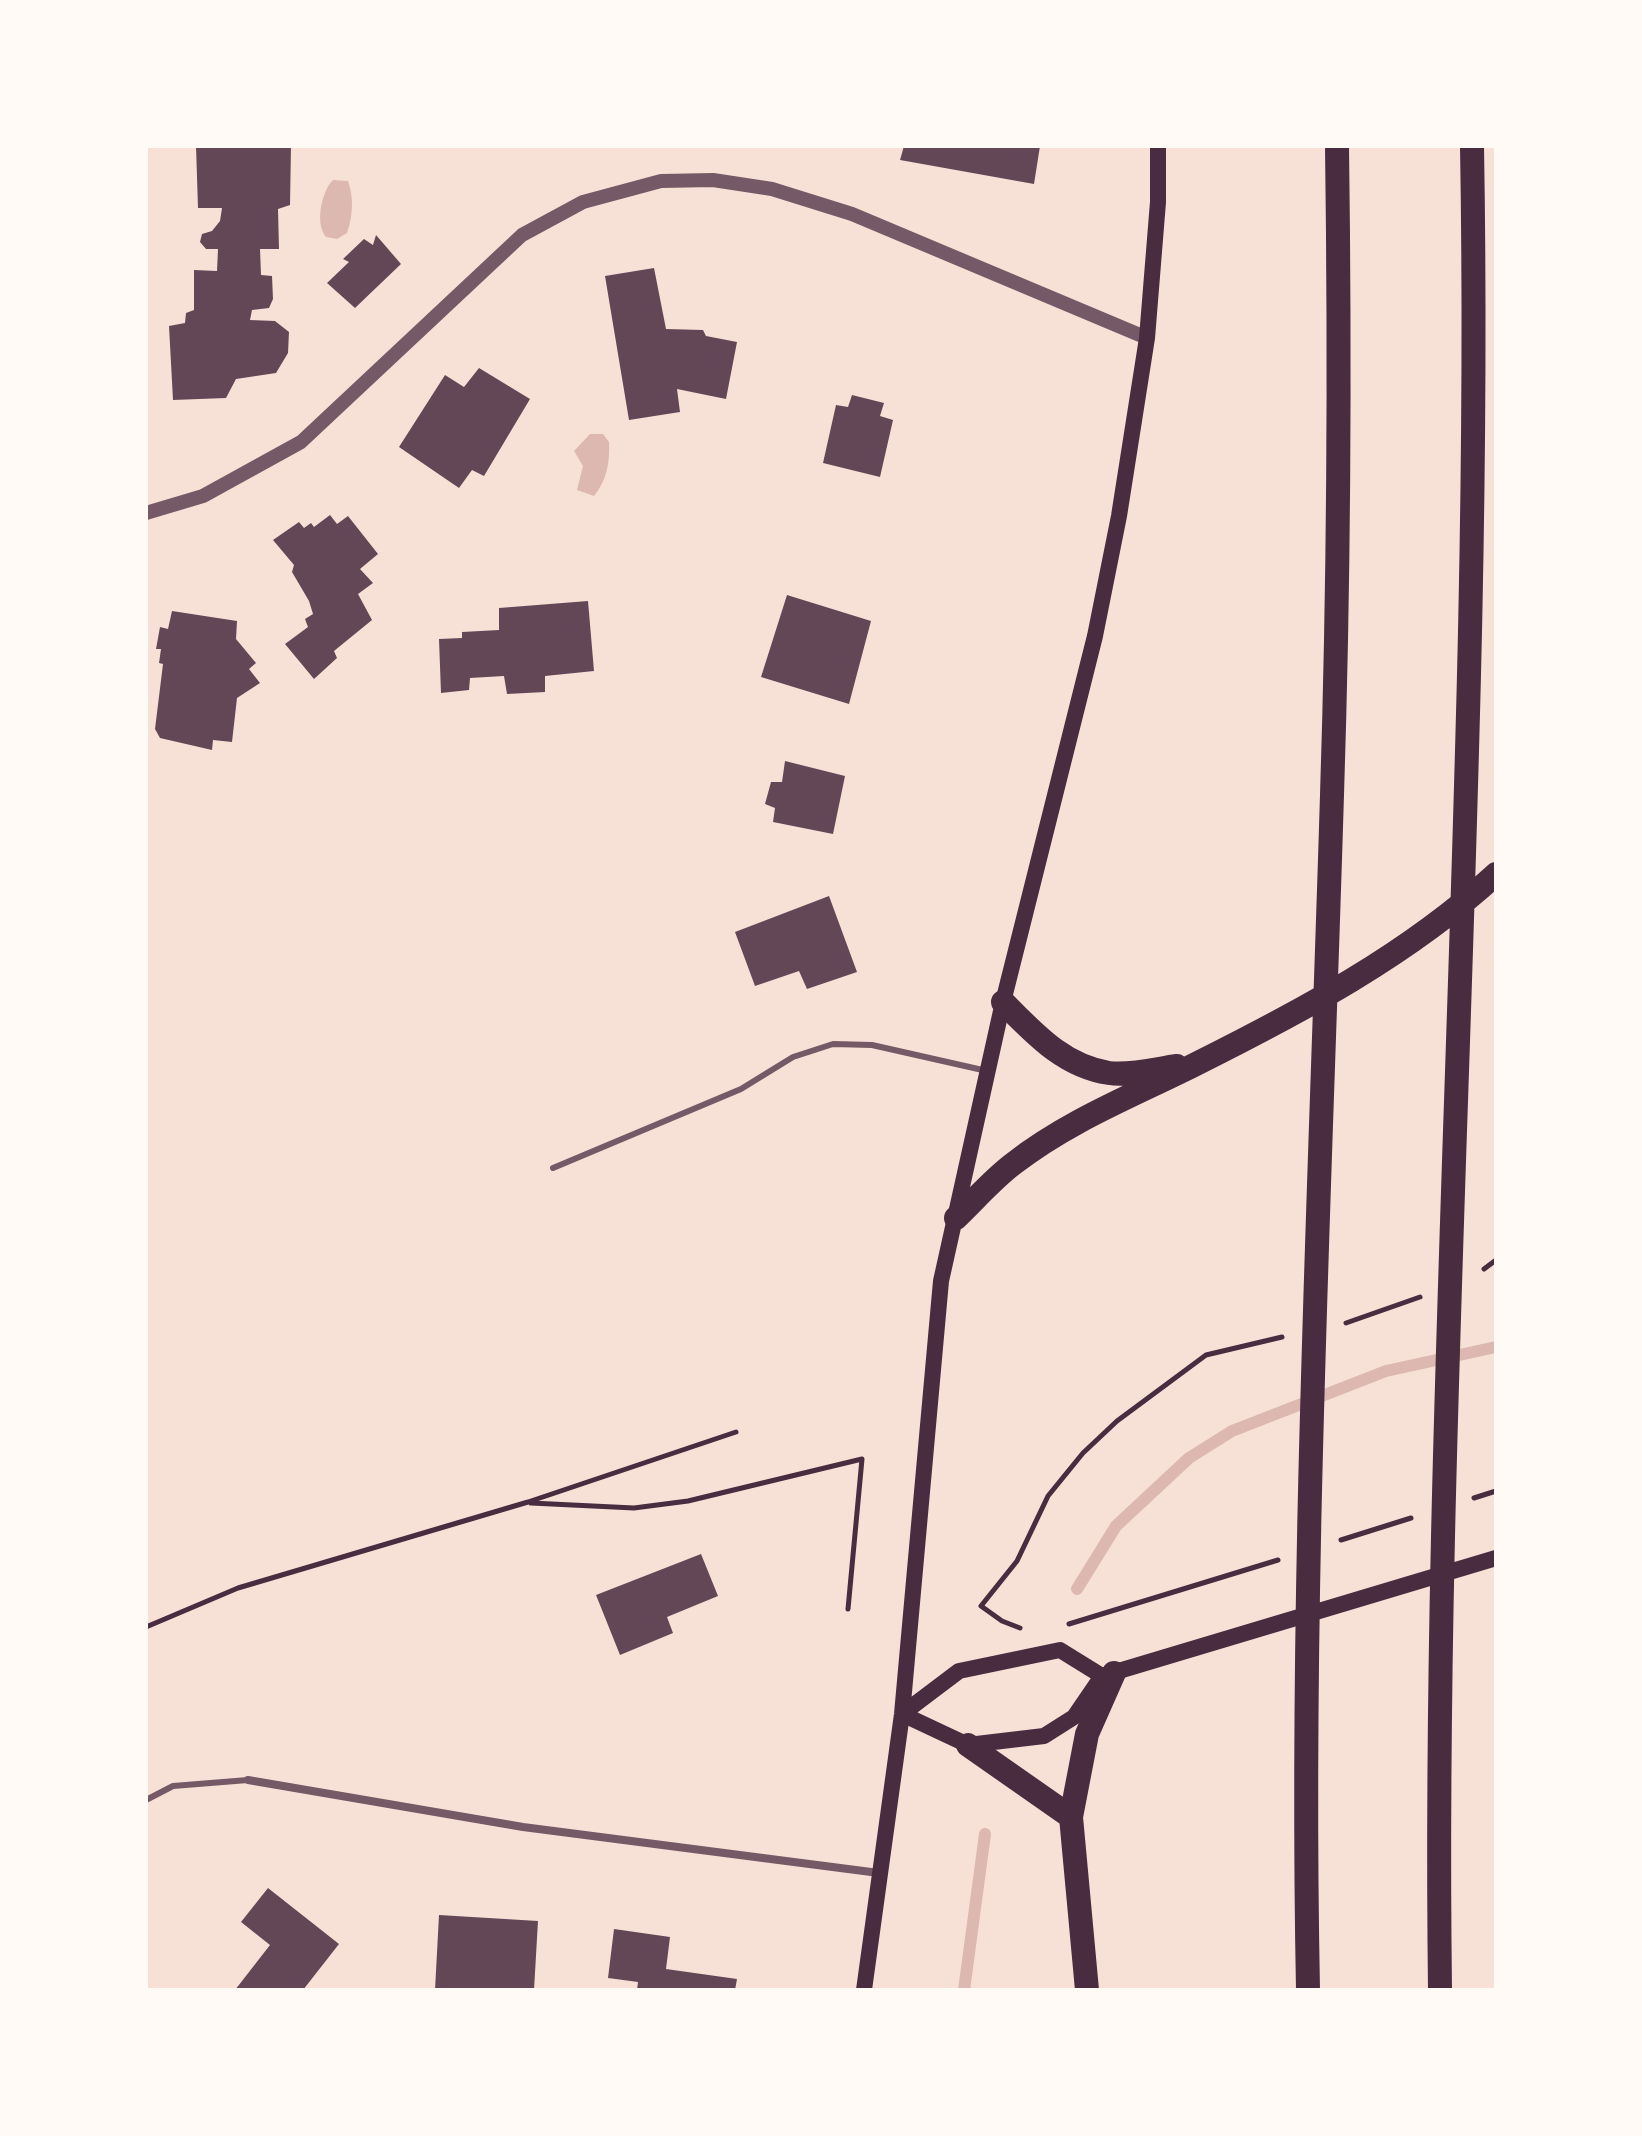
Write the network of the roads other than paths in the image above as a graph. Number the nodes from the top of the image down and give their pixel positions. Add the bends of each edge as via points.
1 (1158, 146) edge
2 (1337, 146) edge
3 (1472, 146) edge
4 (1147, 338) junction
5 (146, 513) edge
6 (1496, 874) edge
7 (1003, 1002) junction
8 (1195, 1064) junction
9 (987, 1071) junction
10 (553, 1168) dead end
11 (956, 1218) junction
12 (1496, 1558) edge
13 (1108, 1674) junction
14 (902, 1714) junction
15 (968, 1745) junction
16 (248, 1780) joint
17 (146, 1800) edge
18 (1071, 1817) junction
19 (879, 1873) junction
20 (864, 1990) edge
21 (1087, 1990) edge
22 (1308, 1990) edge
23 (1440, 1990) edge

1 - 4 main road
2 - 22 highway via 1340,374 1313,1334
3 - 23 highway via 1477,380 1438,1876
4 - 5 street via 852,214 772,189 713,180 661,181 583,202 522,235 301,442 203,496
4 - 7 main road via 1095,636
6 - 8 highway via 1456,911 1370,969
7 - 8 highway via 1050,1048 1079,1065 1111,1074
7 - 9 main road
8 - 11 highway via 1041,1144
9 - 10 lane via 872,1045 833,1044 793,1057 741,1089
9 - 11 main road
11 - 14 main road via 941,1281
12 - 13 main road
13 - 14 main road via 1060,1650 959,1671
13 - 15 main road via 1074,1717 1044,1736
13 - 18 highway via 1087,1734
14 - 15 main road
14 - 19 main road
15 - 18 highway
16 - 17 lane via 173,1786
16 - 19 street via 523,1827
18 - 21 highway
19 - 20 main road

